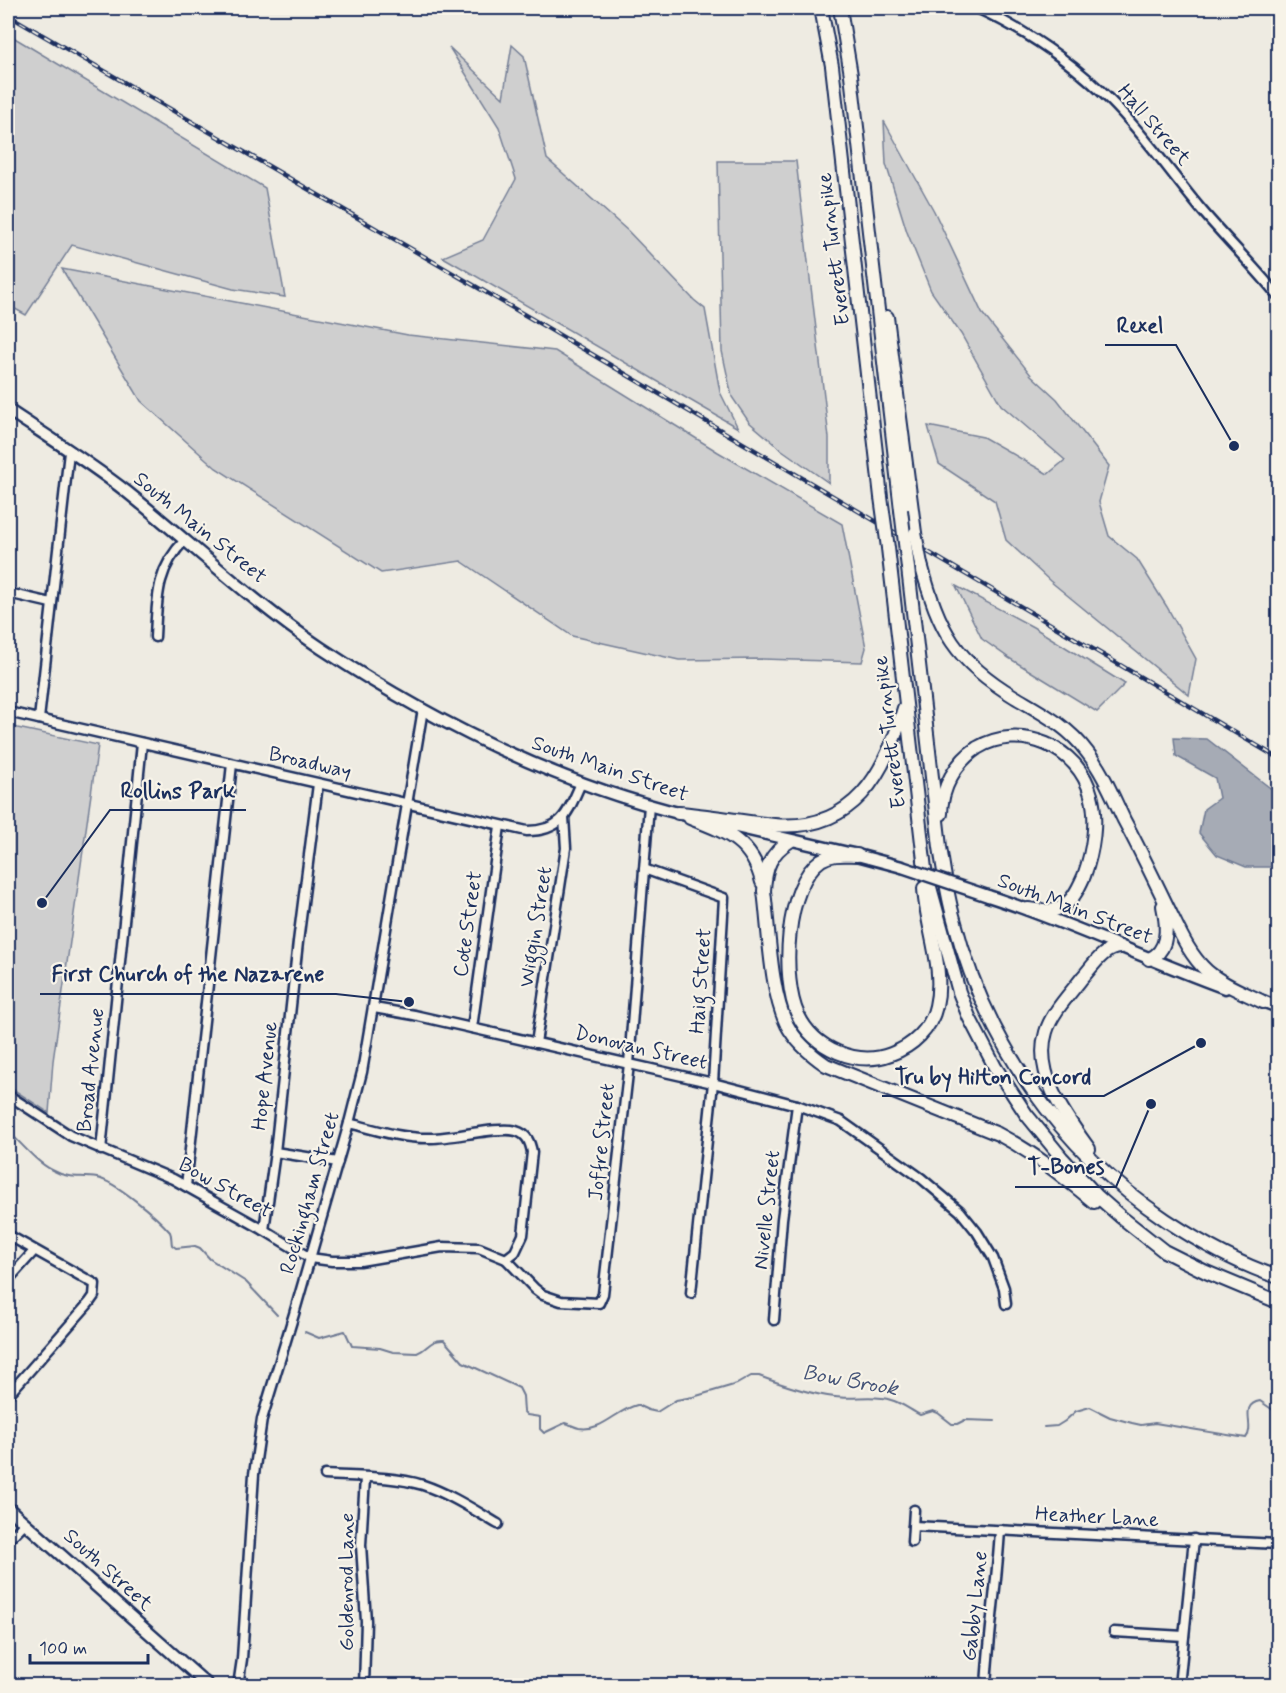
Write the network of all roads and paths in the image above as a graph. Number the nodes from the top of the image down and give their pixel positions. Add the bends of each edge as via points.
1 (821, 8) edge
2 (840, 8) edge
3 (977, 8) edge
4 (1000, 8) edge
5 (999, 18) junction
6 (869, 229) junction
7 (1278, 296) edge
8 (8, 410) edge
9 (69, 452) junction
10 (184, 540) junction
11 (8, 593) edge
12 (51, 603) junction
13 (155, 638) dead end
14 (906, 701) junction
15 (423, 710) junction
16 (8, 712) edge
17 (39, 719) junction
18 (142, 743) junction
19 (232, 764) junction
20 (581, 783) junction
21 (318, 784) junction
22 (407, 804) junction
23 (649, 805) junction
24 (678, 813) junction
25 (564, 817) junction
26 (500, 826) junction
27 (790, 841) junction
28 (857, 855) junction
29 (644, 869) junction
30 (925, 869) junction
31 (945, 880) junction
32 (1160, 890) junction
33 (764, 891) junction
34 (1028, 909) junction
35 (1120, 947) junction
36 (1149, 959) junction
37 (1263, 1002) junction
38 (1278, 1007) edge
39 (374, 1008) junction
40 (472, 1028) junction
41 (536, 1042) junction
42 (628, 1064) junction
43 (713, 1083) junction
44 (8, 1095) edge
45 (797, 1105) junction
46 (349, 1123) junction
47 (101, 1150) junction
48 (276, 1152) junction
49 (338, 1162) junction
50 (1114, 1180) junction
51 (186, 1186) junction
52 (264, 1230) junction
53 (8, 1235) edge
54 (34, 1251) junction
55 (1164, 1251) junction
56 (310, 1258) junction
57 (506, 1258) junction
58 (1278, 1277) edge
59 (8, 1280) edge
60 (691, 1293) dead end
61 (1278, 1302) edge
62 (599, 1303) joint
63 (1006, 1304) dead end
64 (774, 1320) dead end
65 (8, 1395) edge
66 (325, 1475) dead end
67 (365, 1478) junction
68 (8, 1508) edge
69 (914, 1510) dead end
70 (25, 1523) junction
71 (498, 1524) dead end
72 (913, 1526) junction
73 (1000, 1530) junction
74 (1194, 1539) junction
75 (8, 1540) edge
76 (912, 1542) dead end
77 (1278, 1544) edge
78 (1114, 1632) dead end
79 (1184, 1636) junction
80 (209, 1686) edge
81 (238, 1686) edge
82 (364, 1686) edge
83 (986, 1686) edge
84 (1179, 1686) edge

1 - 14 highway, Everett Turnpike, bridge via 832,66
2 - 6 highway, Everett Turnpike
3 - 5 street, Hall Street
4 - 5 street
5 - 7 street, Hall Street via 1057,54 1113,102 1200,209
6 - 31 highway, Everett Turnpike, bridge
6 - 32 highway, bridge via 891,345 915,533 939,622 970,664 1074,735 1108,786
8 - 9 main road, South Main Street
9 - 10 main road, South Main Street via 125,491
9 - 12 street
10 - 13 street via 162,573
10 - 15 main road, South Main Street via 321,648
11 - 12 street
12 - 17 street
14 - 24 highway via 880,771 864,793 834,814 804,824 775,825
14 - 30 highway, Everett Turnpike
15 - 20 main road, South Main Street via 497,749
15 - 22 street, Rockingham Street
16 - 17 street, Broadway
17 - 18 street, Broadway
18 - 19 street, Broadway
18 - 47 street, Broad Avenue
19 - 21 street, Broadway
19 - 51 street
20 - 23 main road, South Main Street
20 - 25 street
21 - 22 street, Broadway
21 - 48 street, Hope Avenue
22 - 26 street, Broadway
22 - 39 street, Rockingham Street
23 - 24 main road, South Main Street
23 - 29 street, Joffre Street
24 - 27 main road, South Main Street
24 - 33 highway via 725,832 744,846
25 - 26 street, Broadway via 556,825 537,831
25 - 41 street, Wiggin Street via 566,848
26 - 40 street, Cote Street
27 - 28 main road, South Main Street
27 - 33 highway via 769,862
28 - 30 highway via 826,858 809,874 796,901 788,952 791,989 803,1023 820,1041 853,1057 873,1058 903,1049 923,1033 932,1017 937,980 925,898
28 - 34 main road, South Main Street, bridge
29 - 42 street, Joffre Street
29 - 43 street, Haig Street via 724,898
30 - 55 highway, Everett Turnpike via 959,992 995,1067 1026,1114 1083,1181
31 - 34 highway via 941,805 957,767 986,743 1013,738 1041,741 1068,757 1085,778 1091,795 1094,834 1085,873 1068,903 1052,910
31 - 50 highway, Everett Turnpike via 969,968 990,1019 1017,1068 1050,1114
32 - 36 highway via 1164,941 1158,955
32 - 37 highway via 1189,948 1206,970
33 - 55 highway via 776,991 788,1026 810,1054 826,1065 1023,1147 1110,1216
34 - 35 main road, South Main Street
35 - 36 main road, South Main Street
35 - 50 highway via 1103,955 1062,1005 1047,1031 1044,1055 1054,1092
36 - 37 main road, South Main Street
37 - 38 main road, South Main Street
39 - 40 street, Donovan Street
39 - 46 street, Rockingham Street
40 - 41 street, Donovan Street
41 - 42 street, Donovan Street
42 - 43 street, Donovan Street
42 - 62 street, Joffre Street
43 - 45 street, Donovan Street
43 - 60 street, Haig Street
44 - 47 street, Bow Street via 55,1127
45 - 63 street, Donovan Street via 841,1121 960,1211 993,1258
45 - 64 street, Nivelle Street
46 - 49 street, Rockingham Street
46 - 57 street via 414,1138 507,1130 524,1135 532,1152 523,1235 515,1252
47 - 51 street, Bow Street
48 - 49 street
48 - 52 street, Hope Avenue
49 - 56 street, Rockingham Street
50 - 58 highway, Everett Turnpike via 1198,1241
51 - 52 street, Bow Street
52 - 56 street, Bow Street
53 - 54 street
54 - 59 street
54 - 65 street via 95,1284 94,1296
55 - 61 highway, Everett Turnpike
56 - 57 street, Bow Street via 360,1261 461,1246
56 - 81 street, Rockingham Street via 257,1447
57 - 62 street, Bow Street via 543,1295 561,1301
66 - 67 street
67 - 71 street via 423,1486 450,1496
67 - 82 street, Goldenrod Lane via 361,1545 366,1621
68 - 70 main road, South Street
69 - 72 street
70 - 75 street
70 - 80 main road, South Street
72 - 73 street, Heather Lane
72 - 76 street
73 - 74 street, Heather Lane
73 - 83 street, Gabby Lane
74 - 77 street, Heather Lane
74 - 79 street
78 - 79 street
79 - 84 street

